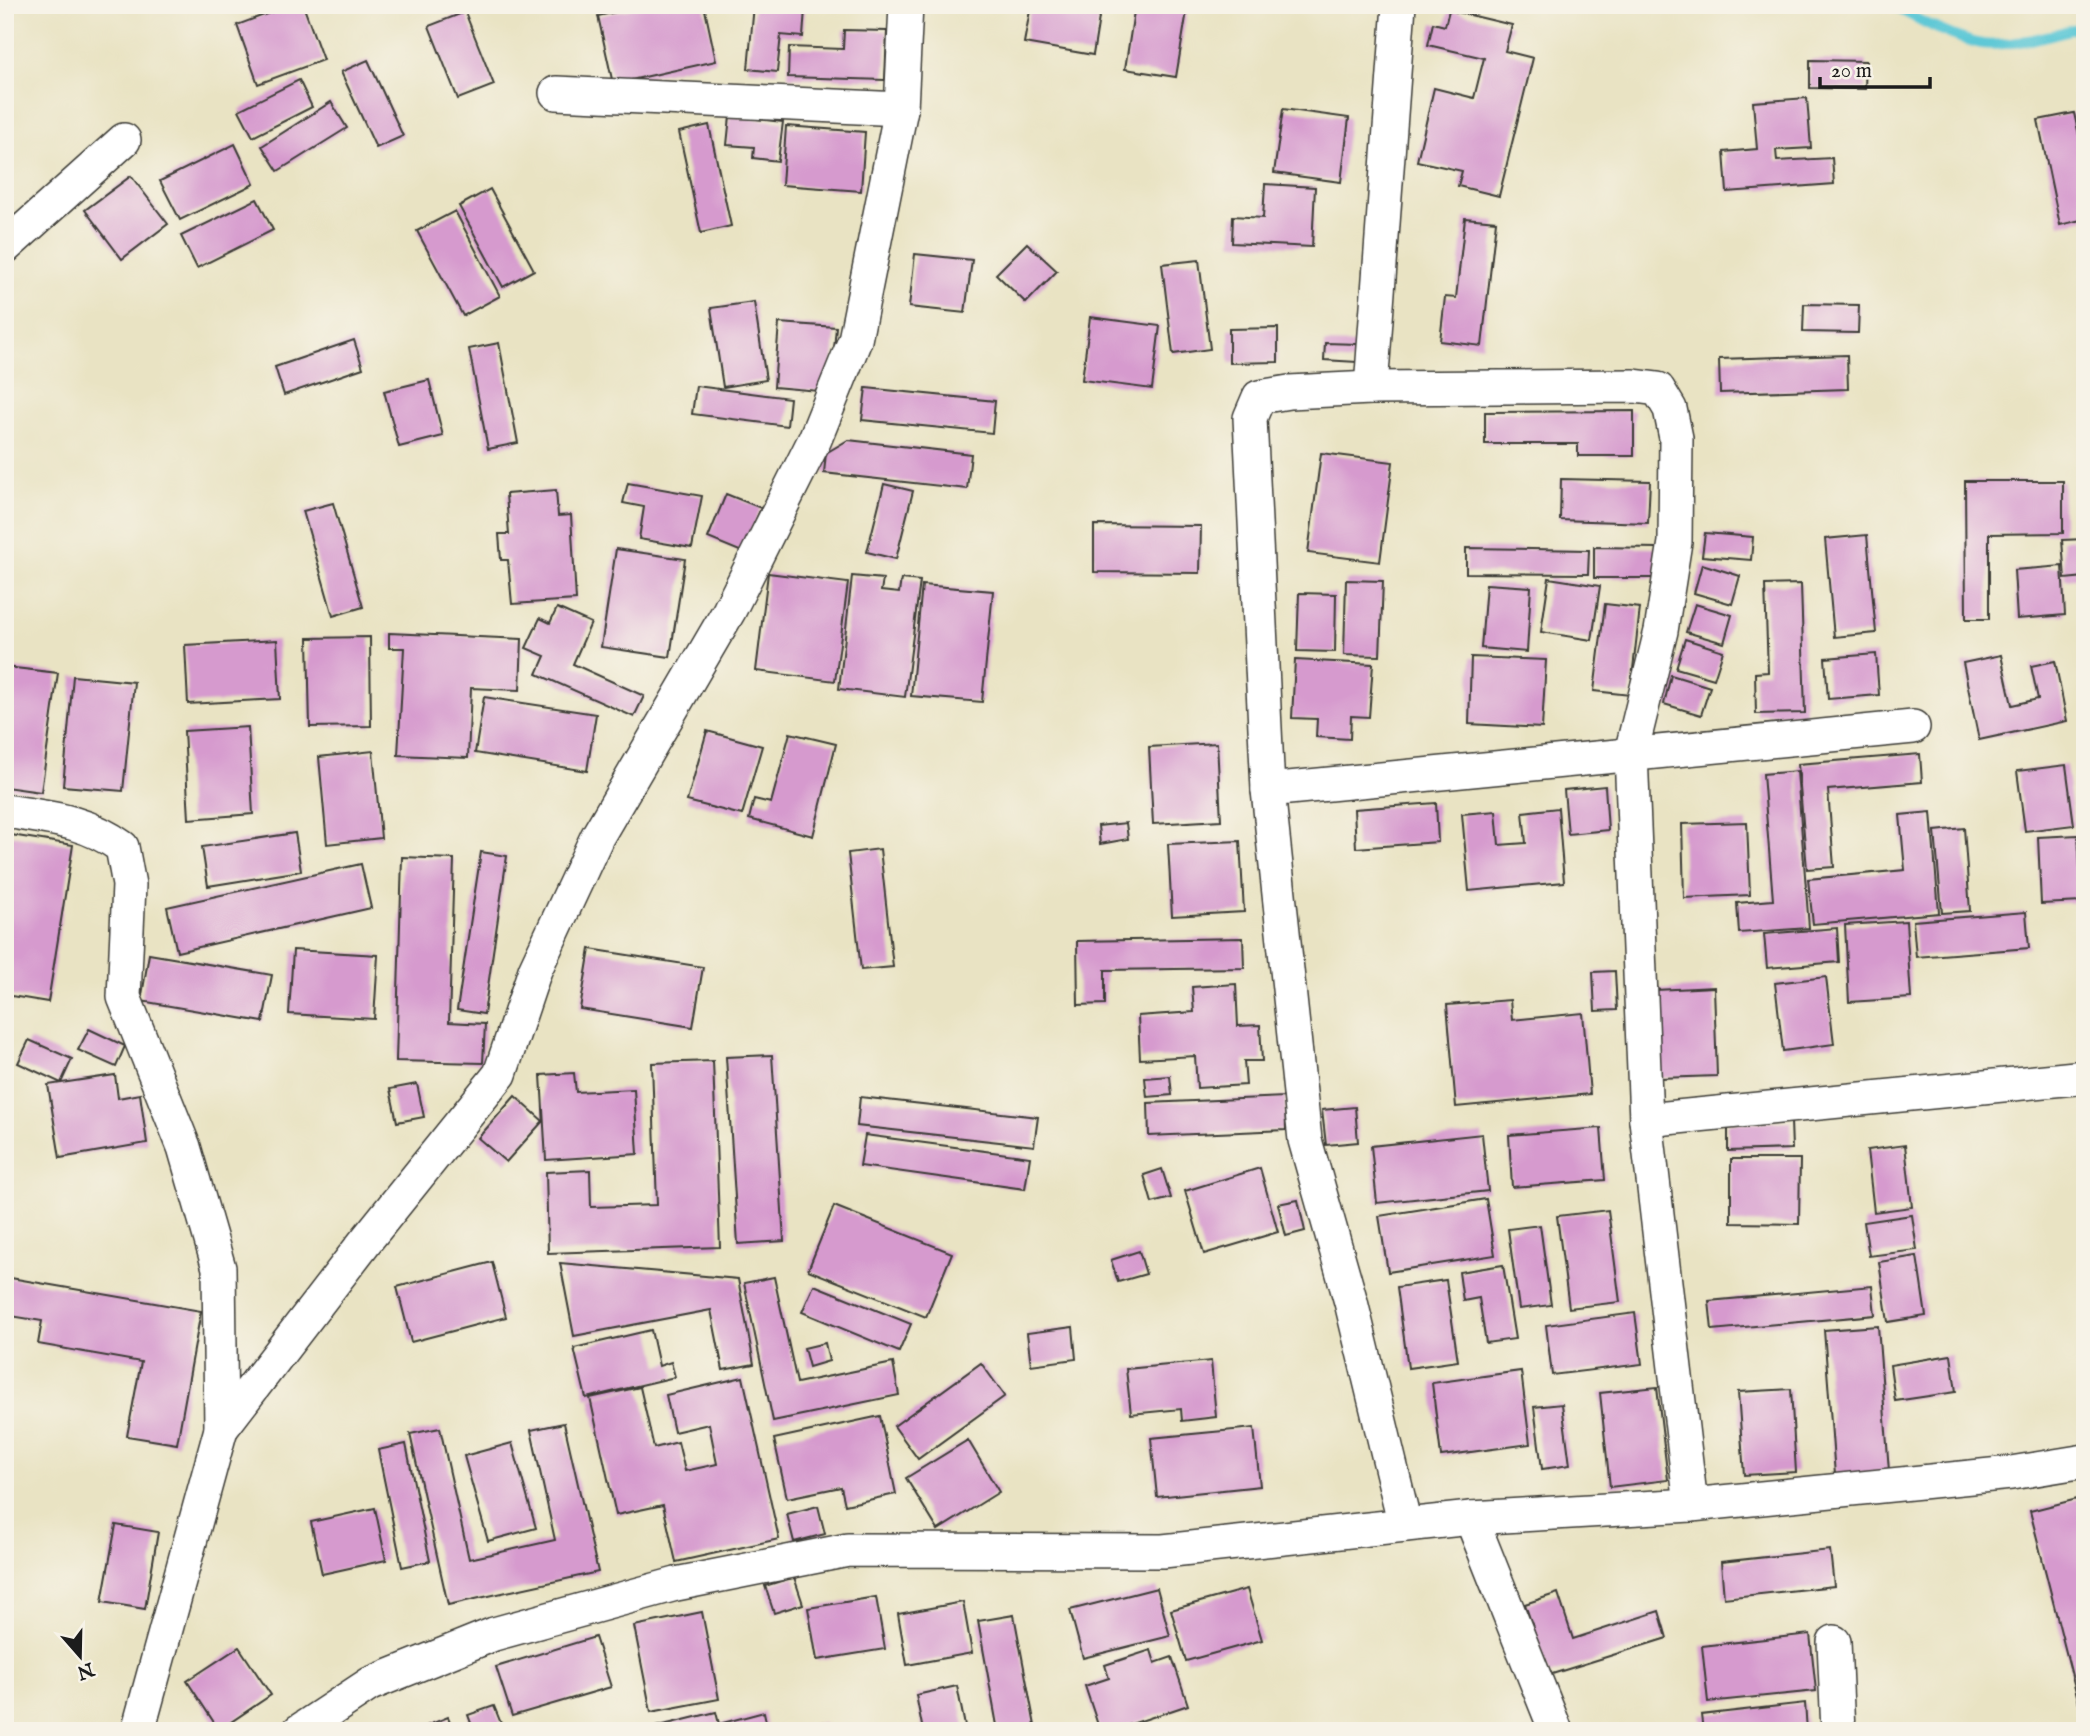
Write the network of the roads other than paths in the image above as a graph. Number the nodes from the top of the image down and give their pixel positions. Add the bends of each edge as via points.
1 (906, 5) edge
2 (1399, 5) edge
3 (556, 93) dead end
4 (901, 109) junction
5 (124, 140) dead end
6 (5, 247) edge
7 (1371, 388) junction
8 (1913, 727) dead end
9 (1631, 753) junction
10 (1268, 790) junction
11 (5, 811) edge
12 (2085, 1077) edge
13 (1646, 1120) junction
14 (221, 1429) junction
15 (2085, 1461) edge
16 (1691, 1505) junction
17 (1471, 1518) junction
18 (1405, 1525) junction
19 (1834, 1642) dead end
20 (138, 1731) edge
21 (299, 1731) edge
22 (1556, 1731) edge
23 (1838, 1731) edge

1 - 4 street
2 - 7 street
3 - 4 street
4 - 14 street via 855,340 815,439 729,611 597,837 535,970 500,1074
5 - 6 street
7 - 9 street via 1658,389 1670,409 1676,438 1675,542 1661,631
7 - 10 street via 1259,397 1250,418
8 - 9 street
9 - 10 street
9 - 13 street
10 - 18 street via 1305,1140 1351,1302
11 - 14 street via 70,821 100,831 122,847 129,885 124,997 184,1147 219,1268
12 - 13 street
13 - 16 street
14 - 20 street
15 - 16 street via 2011,1473
16 - 17 street
17 - 18 street
17 - 22 street
18 - 21 street via 1163,1551 848,1550 676,1584 494,1634 370,1684
19 - 23 street

